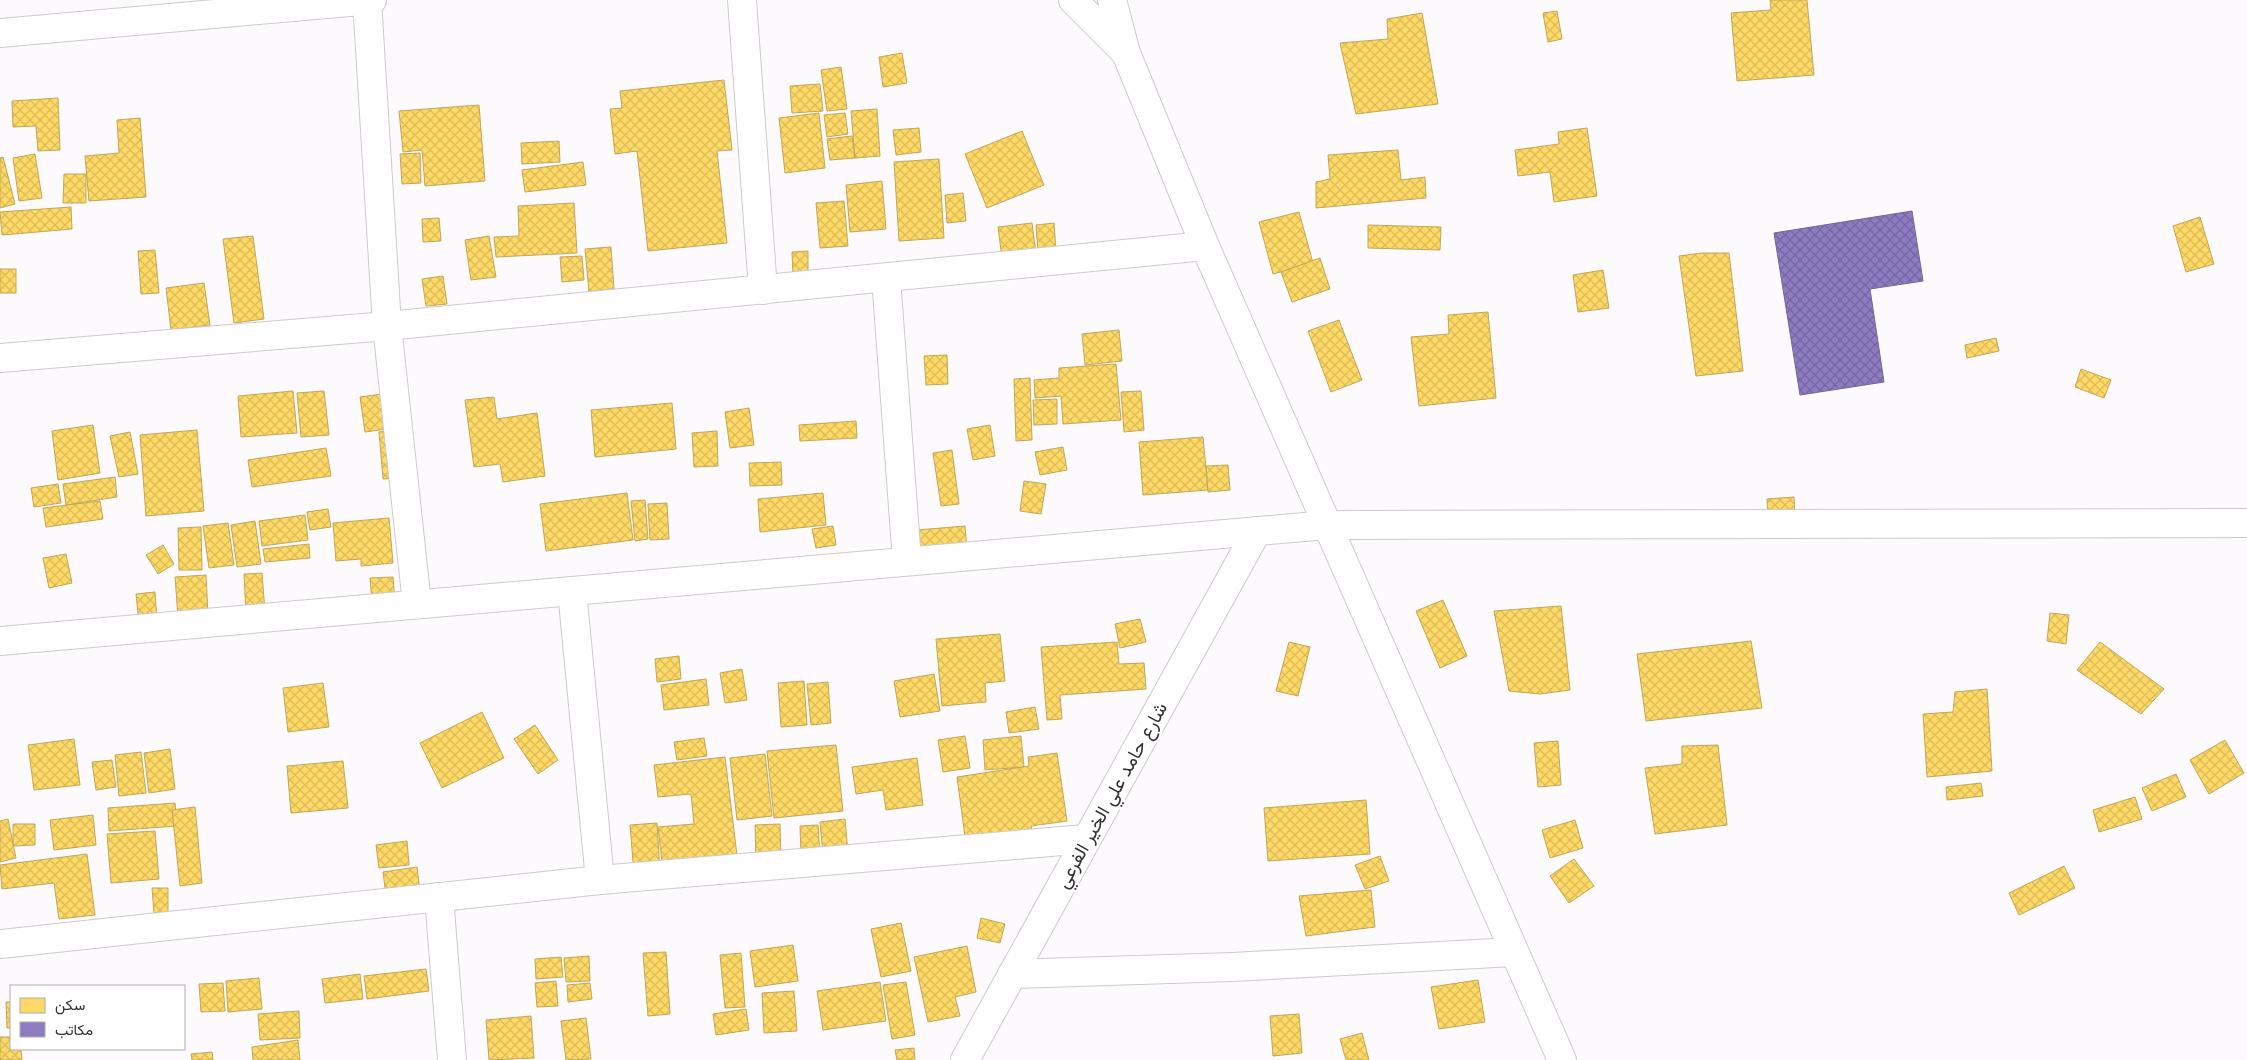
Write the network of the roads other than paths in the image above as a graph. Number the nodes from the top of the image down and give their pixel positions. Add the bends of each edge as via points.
1 (367, 0) edge
2 (372, 0) edge
3 (742, 0) edge
4 (1073, 0) edge
5 (1112, 0) edge
6 (267, 4) edge
7 (0, 33) edge
8 (1126, 54) junction
9 (1205, 246) junction
10 (886, 278) junction
11 (763, 290) junction
12 (387, 326) junction
13 (0, 358) edge
14 (2247, 523) edge
15 (1327, 525) junction
16 (1257, 531) junction
17 (908, 561) junction
18 (572, 591) junction
19 (417, 604) junction
20 (0, 641) edge
21 (1086, 839) junction
22 (600, 880) junction
23 (439, 897) junction
24 (0, 944) edge
25 (1514, 952) junction
26 (1012, 974) junction
27 (452, 1060) edge
28 (964, 1060) edge
29 (1562, 1060) edge

1 - 2 street
1 - 6 street
1 - 12 street
3 - 11 street
4 - 8 street
5 - 8 street
6 - 7 street
8 - 9 street
9 - 10 street
9 - 15 street
10 - 11 street
10 - 17 street
11 - 12 street
12 - 13 street
12 - 19 street
14 - 15 street
15 - 16 street
15 - 25 street
16 - 17 street
16 - 21 street, شارع حامد علي الخير الفرعي
17 - 18 street
18 - 19 street
18 - 22 street
19 - 20 street
21 - 22 street
21 - 26 street, شارع حامد علي الخير الفرعي
22 - 23 street
23 - 24 street
23 - 27 street
25 - 26 street via 1232,967
25 - 29 street
26 - 28 street, شارع حامد علي الخير الفرعي

